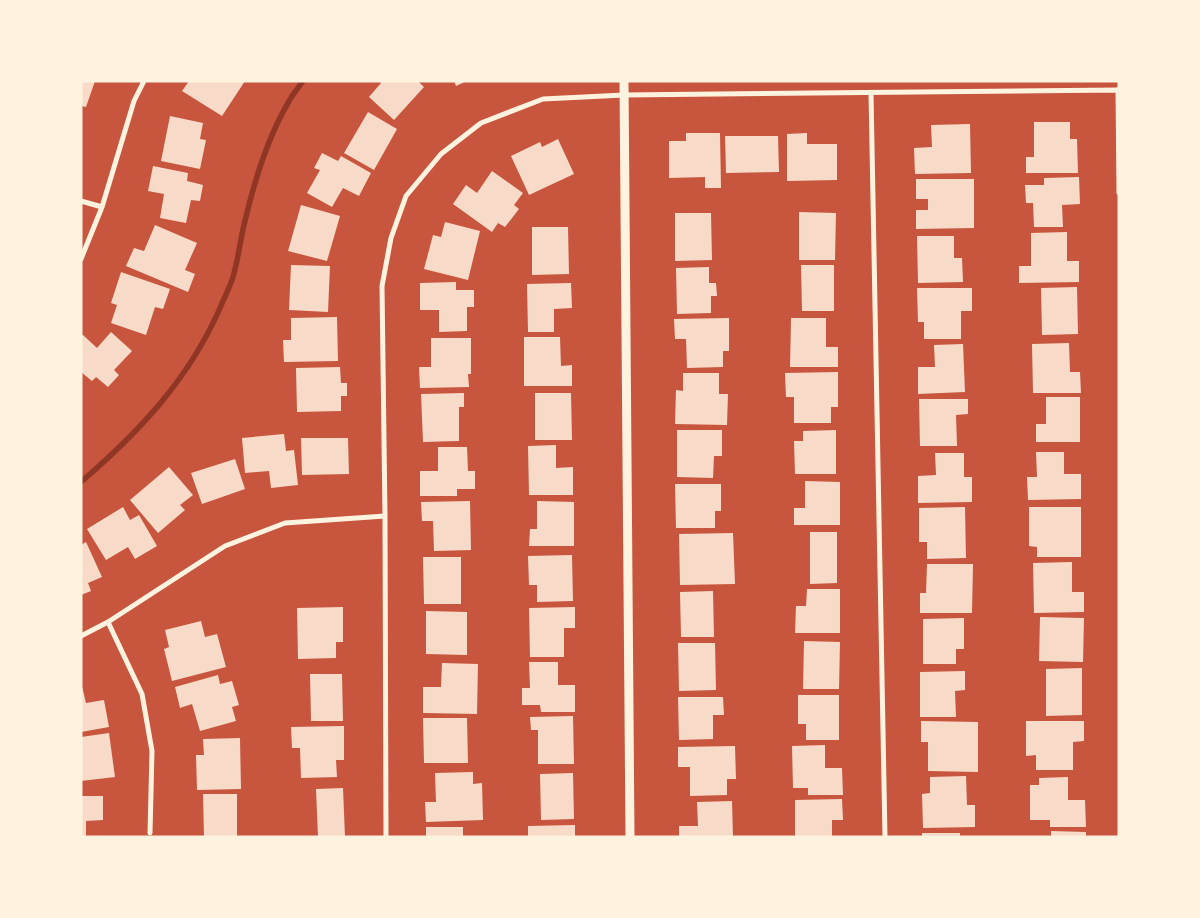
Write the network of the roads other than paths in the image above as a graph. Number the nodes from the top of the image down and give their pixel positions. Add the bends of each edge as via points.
1 (144, 81) edge
2 (624, 81) edge
3 (1118, 90) edge
4 (871, 93) junction
5 (624, 95) junction
6 (1119, 193) edge
7 (81, 201) edge
8 (102, 207) junction
9 (81, 259) edge
10 (385, 516) junction
11 (108, 622) junction
12 (81, 636) edge
13 (150, 833) dead end
14 (386, 837) edge
15 (630, 837) edge
16 (885, 837) edge

1 - 8 street via 134,101
2 - 5 street
3 - 4 street
3 - 6 street
4 - 5 street
4 - 16 street
5 - 10 street via 543,99 481,123 441,154 406,196 391,238 382,286
5 - 15 street
7 - 8 street
8 - 9 street
10 - 11 street via 284,523 225,546
10 - 14 street
11 - 12 street
11 - 13 street via 142,694 152,752

